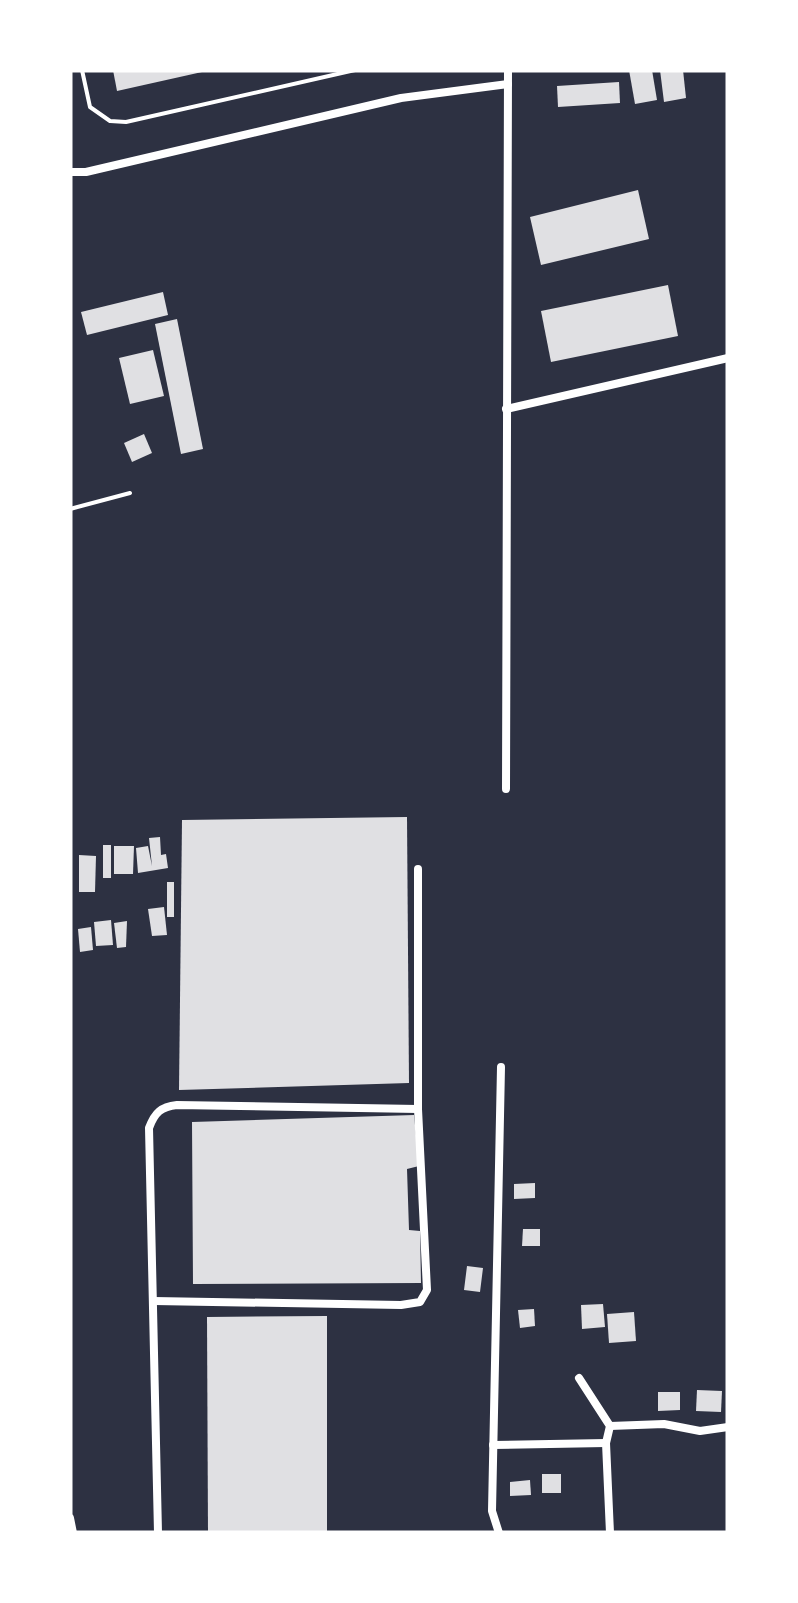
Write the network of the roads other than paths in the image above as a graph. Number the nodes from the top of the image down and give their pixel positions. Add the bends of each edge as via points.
1 (82, 70) edge
2 (355, 70) edge
3 (508, 70) edge
4 (508, 84) junction
5 (70, 172) edge
6 (728, 358) edge
7 (506, 409) junction
8 (130, 493) dead end
9 (70, 508) edge
10 (506, 789) dead end
11 (418, 869) dead end
12 (501, 1067) dead end
13 (418, 1110) junction
14 (154, 1301) junction
15 (579, 1378) dead end
16 (610, 1426) junction
17 (728, 1426) edge
18 (606, 1443) junction
19 (494, 1445) junction
20 (70, 1518) edge
21 (73, 1533) edge
22 (158, 1533) edge
23 (499, 1533) edge
24 (610, 1533) edge

1 - 2 lane via 90,108 126,122
3 - 4 street
4 - 5 street via 401,98
4 - 7 street
6 - 7 street
7 - 10 street
8 - 9 lane
11 - 13 street
12 - 19 street
13 - 14 street via 164,1107 154,1114
13 - 14 street via 427,1290 420,1302
14 - 22 street
15 - 16 street
16 - 17 street
16 - 18 street
18 - 19 street
18 - 24 street
19 - 23 street via 492,1510
20 - 21 street

